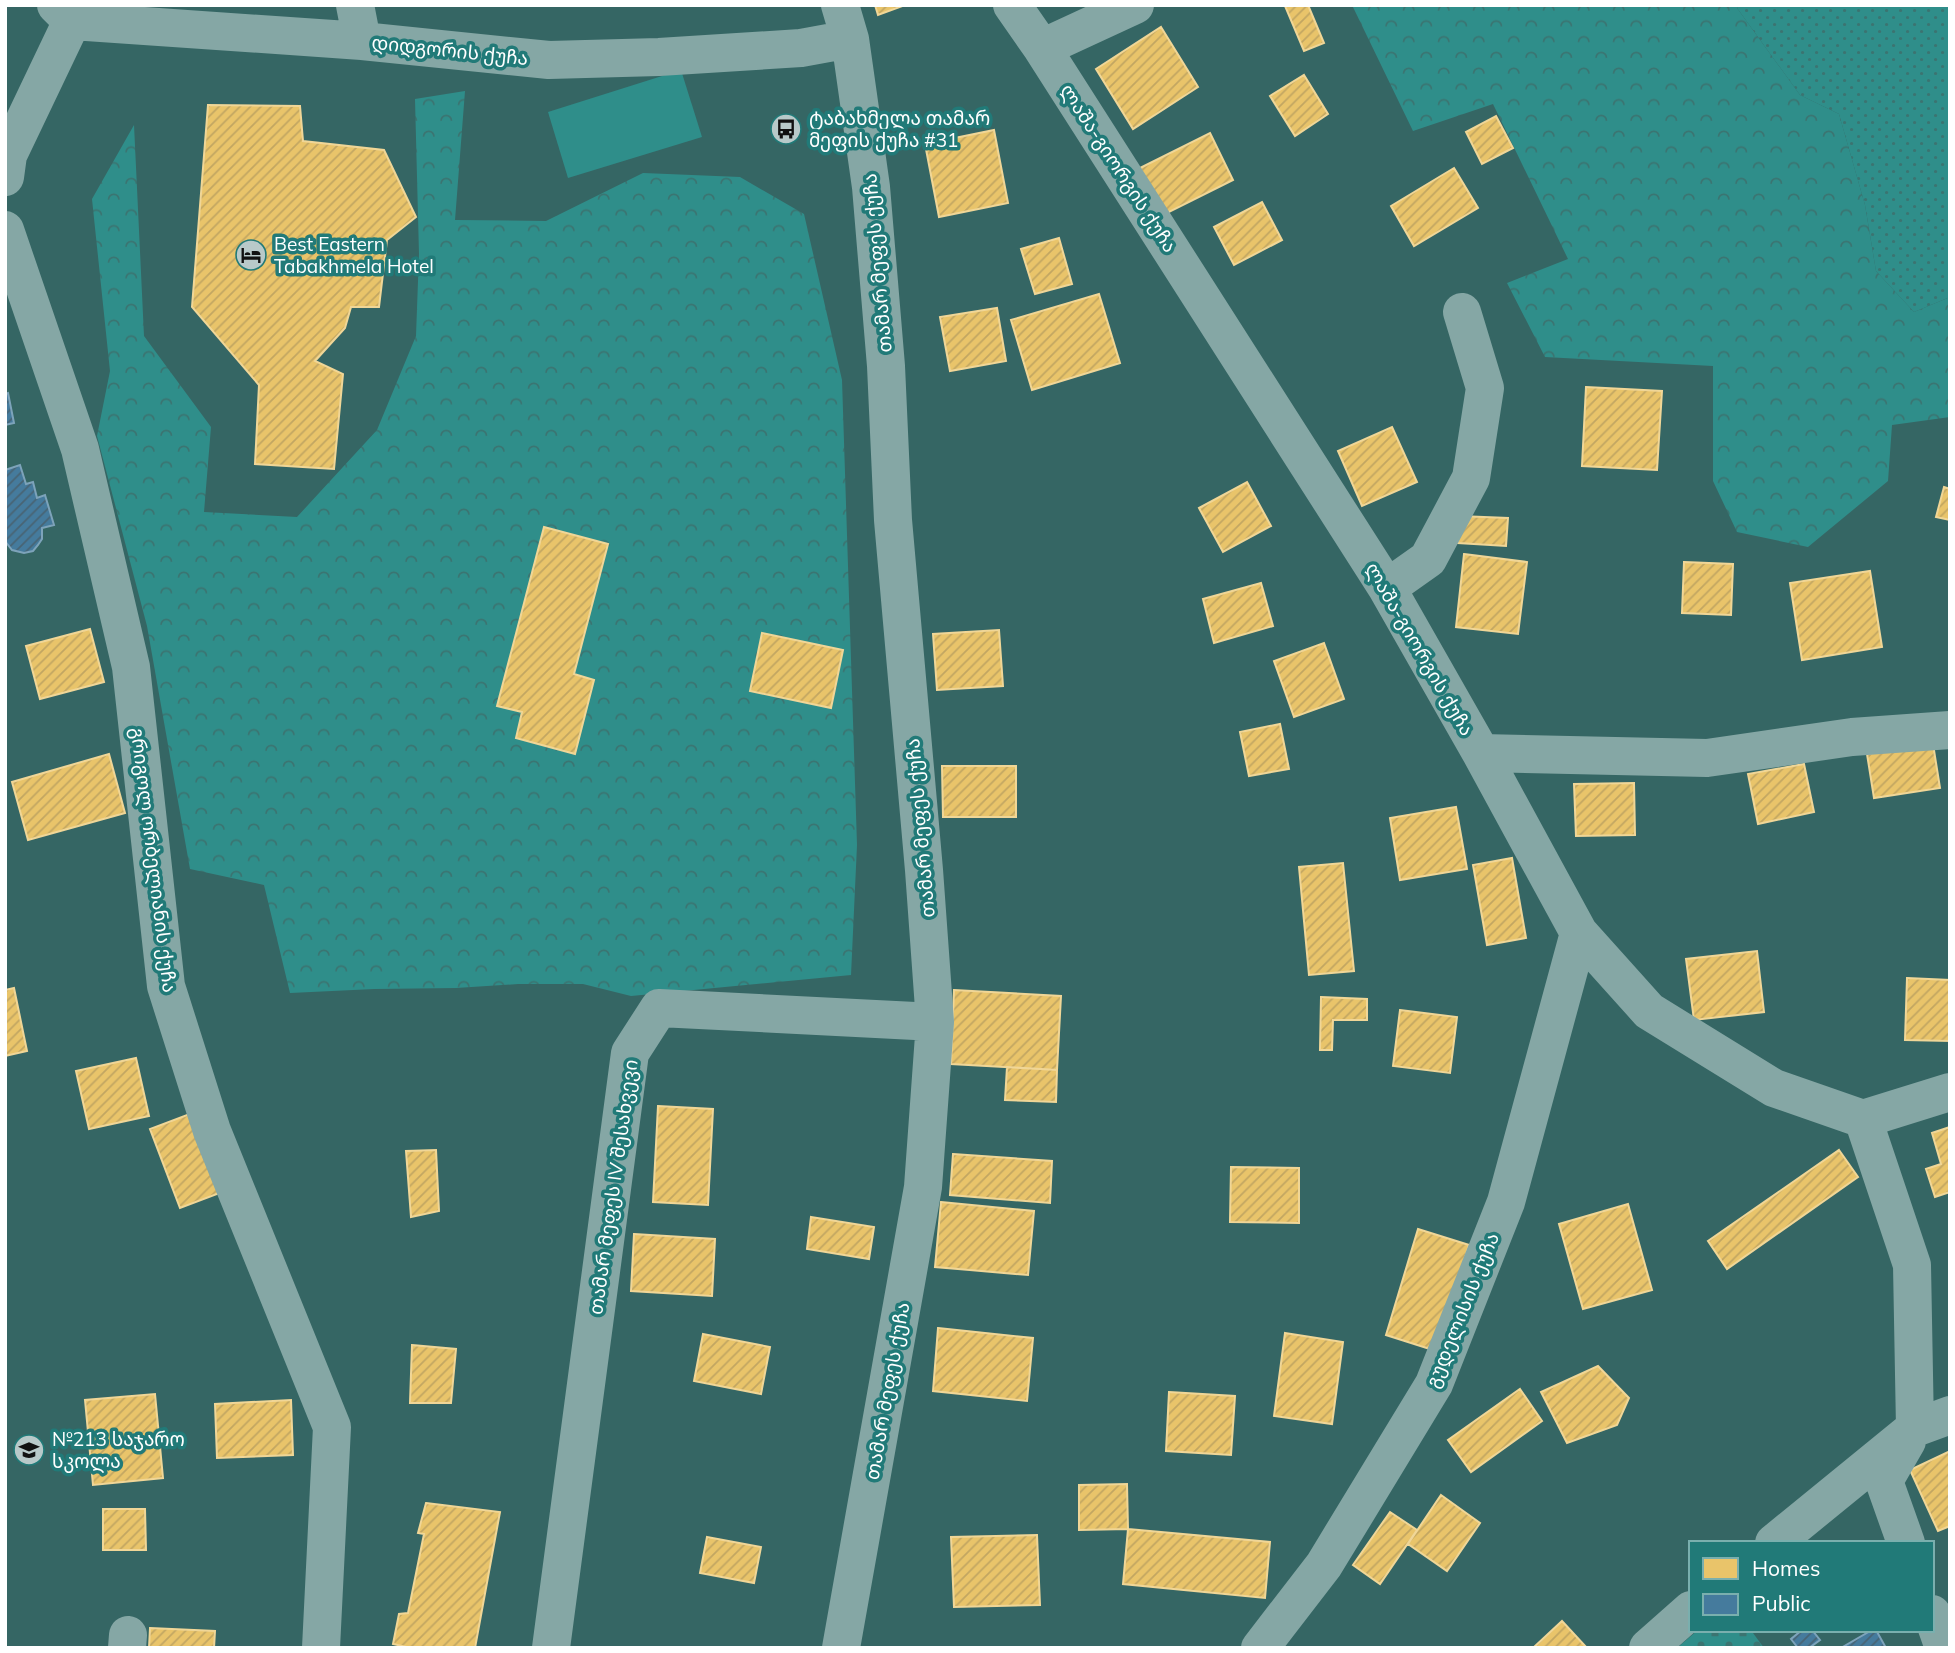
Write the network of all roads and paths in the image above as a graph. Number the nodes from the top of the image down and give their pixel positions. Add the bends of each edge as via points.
1 (1012, 5) edge
2 (1135, 5) edge
3 (64, 13) edge
4 (845, 22) edge
5 (359, 23) edge
6 (1042, 48) junction
7 (5, 177) edge
8 (5, 230) edge
9 (1462, 312) dead end
10 (1387, 588) junction
11 (1950, 730) edge
12 (1481, 753) junction
13 (1580, 933) junction
14 (935, 1023) junction
15 (1950, 1092) edge
16 (1863, 1119) junction
17 (1932, 1422) edge
18 (1777, 1541) edge
19 (1905, 1541) edge
20 (1689, 1612) edge
21 (1934, 1620) edge
22 (321, 1648) edge
23 (551, 1648) edge
24 (841, 1648) edge
25 (1260, 1648) edge
26 (1648, 1648) edge
27 (1944, 1648) edge

1 - 6 street, ლაშა-გიორგის ქუჩა
2 - 6 street
3 - 5 street, დიდგორის ქუჩა
3 - 7 street via 8,155
4 - 5 street, დიდგორის ქუჩა via 801,48 549,61
4 - 14 street, თამარ მეფეს ქუჩა via 872,201
6 - 10 street, ლაშა-გიორგის ქუჩა
8 - 22 street, გრიგოლ ორბელიანის ქუჩა via 80,449 131,667 166,986 212,1131 332,1427
9 - 10 street via 1485,388 1471,478 1428,559
10 - 12 street, ლაშა-გიორგის ქუჩა
11 - 12 street via 1852,737 1707,758
12 - 13 street, ლაშა-გიორგის ქუჩა
13 - 16 street, ლაშა-გიორგის ქუჩა via 1650,1011 1774,1088
13 - 25 street, გუდელისის ქუჩა via 1506,1202 1434,1384 1324,1565
14 - 23 street, თამარ მეფეს IV შესახვევი via 659,1008 630,1053
14 - 24 street, თამარ მეფეს ქუჩა via 923,1188
15 - 16 street
16 - 17 street via 1912,1265
17 - 18 street
17 - 19 street via 1884,1481
20 - 26 street
21 - 27 street

